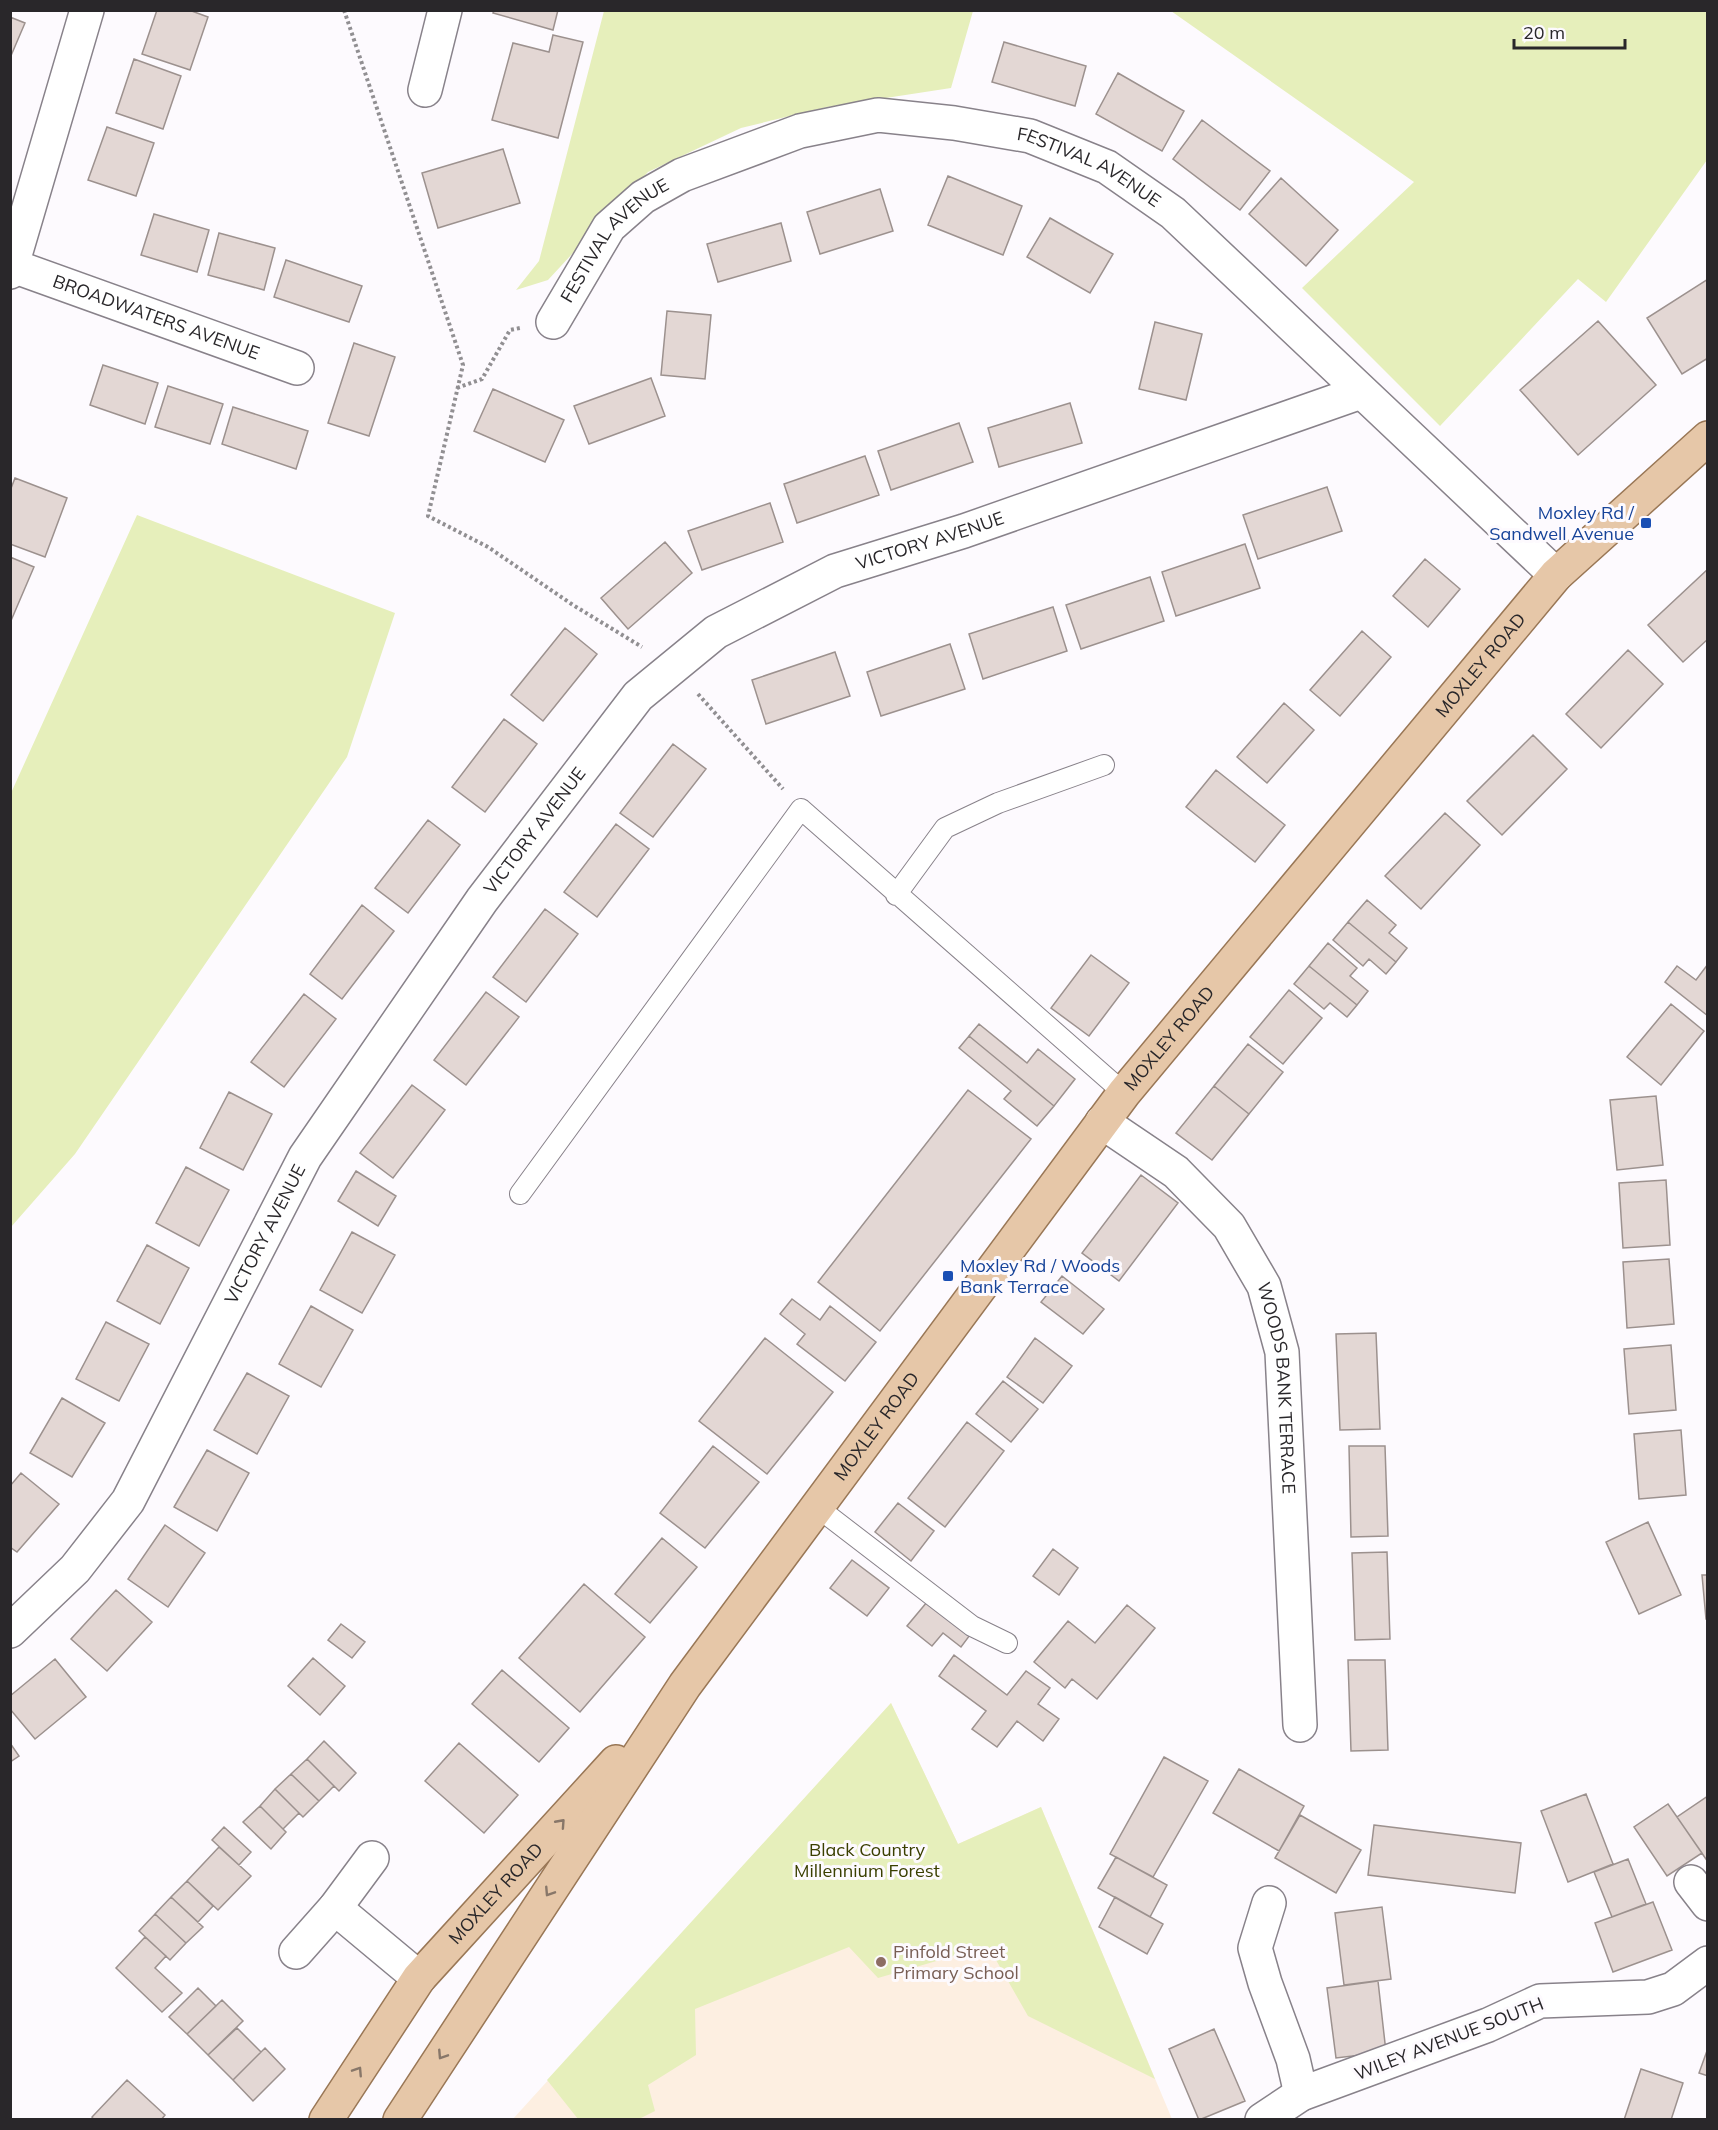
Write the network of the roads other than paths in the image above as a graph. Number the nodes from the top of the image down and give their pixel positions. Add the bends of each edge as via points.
1 (87, 10) edge
2 (445, 10) edge
3 (425, 90) dead end
4 (12, 269) edge
5 (553, 322) road end
6 (297, 368) dead end
7 (1361, 392) junction
8 (1707, 438) edge
9 (1556, 575) junction
10 (1104, 765) dead end
11 (896, 894) junction
12 (1124, 1093) junction
13 (1101, 1122) junction
14 (520, 1194) dead end
15 (817, 1507) junction
16 (10, 1631) edge
17 (1007, 1643) dead end
18 (685, 1685) junction
19 (1300, 1725) dead end
20 (372, 1858) dead end
21 (1269, 1903) dead end
22 (335, 1908) junction
23 (296, 1952) dead end
24 (1707, 1963) edge
25 (419, 1978) junction
26 (1301, 2094) junction
27 (326, 2120) edge
28 (400, 2120) edge
29 (1262, 2120) edge

1 - 4 street
2 - 3 street
4 - 6 street, BROADWATERS AVENUE
5 - 7 street, FESTIVAL AVENUE via 609,227 643,197 682,175 800,131 878,115 1030,136 1107,167 1173,213
7 - 9 street, FESTIVAL AVENUE
7 - 16 street, VICTORY AVENUE via 964,531 835,571 716,632 638,696 503,872 304,1157 128,1501 75,1569
8 - 9 main road, MOXLEY ROAD
9 - 12 main road, MOXLEY ROAD
10 - 11 lane via 998,803 945,828
11 - 12 lane
11 - 14 lane via 801,810
12 - 13 main road, MOXLEY ROAD
13 - 15 main road, MOXLEY ROAD
13 - 19 street, WOODS BANK TERRACE via 1184,1180 1229,1226 1264,1286 1282,1352
15 - 17 lane via 972,1626
15 - 18 main road, MOXLEY ROAD
25 -> 18 main road, MOXLEY ROAD
18 -> 28 main road, MOXLEY ROAD
20 - 22 street
21 - 26 street via 1255,1948
22 - 23 street
22 - 25 street
24 - 26 street, WILEY AVENUE SOUTH via 1672,1989 1648,1997 1540,2001 1488,2025
27 -> 25 main road, MOXLEY ROAD
26 - 29 street, WILEY AVENUE SOUTH

